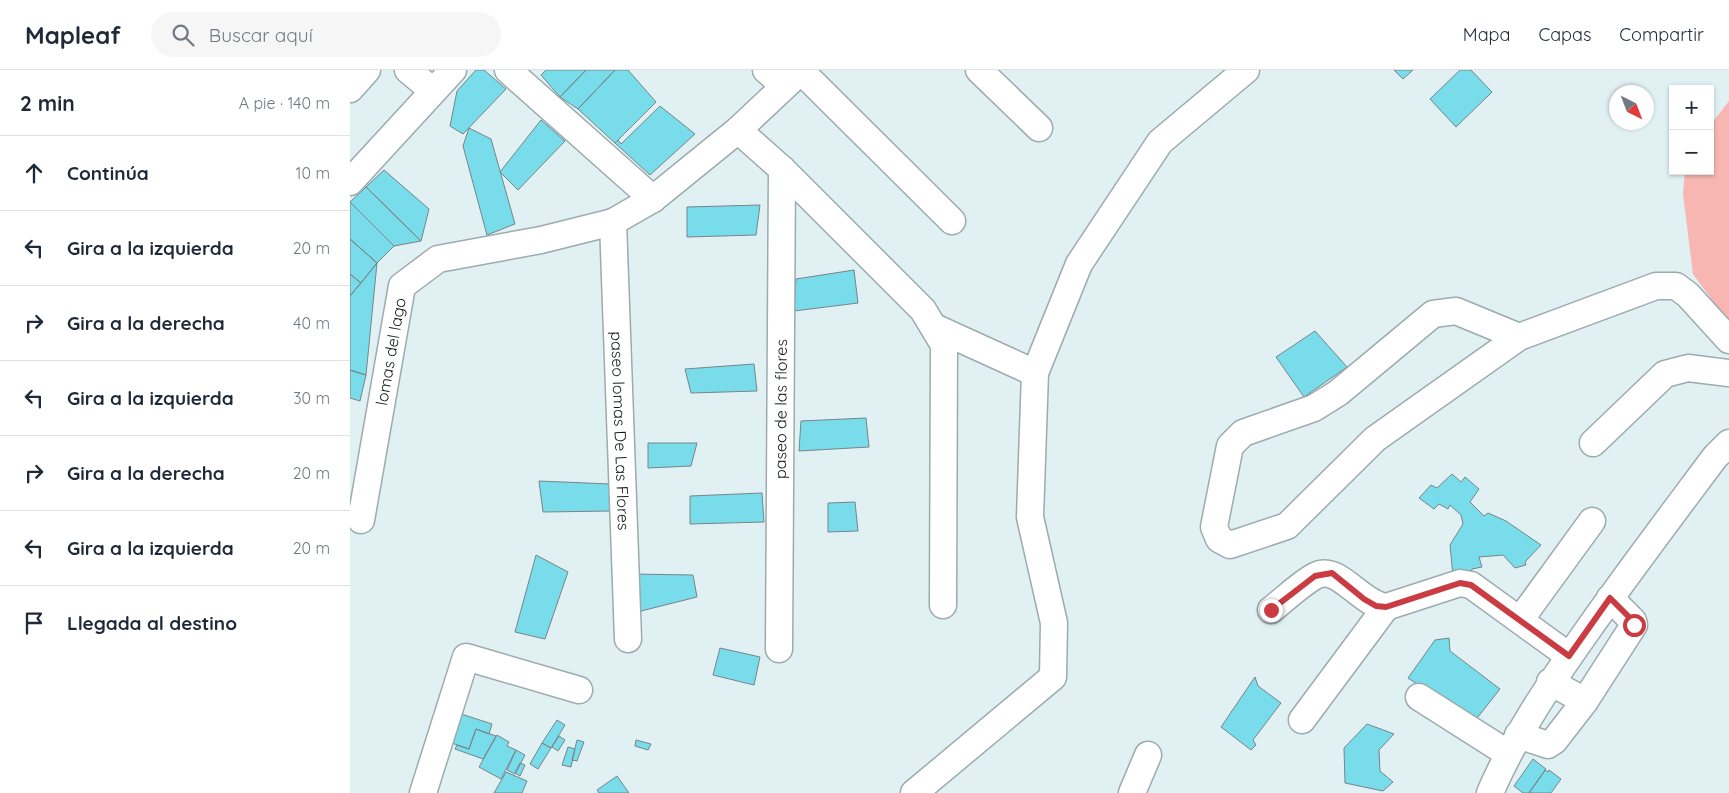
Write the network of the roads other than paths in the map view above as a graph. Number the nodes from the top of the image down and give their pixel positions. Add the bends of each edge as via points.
1 (367, 70) edge
2 (408, 70) edge
3 (453, 70) edge
4 (508, 70) edge
5 (979, 70) edge
6 (1246, 70) edge
7 (789, 74) edge
8 (350, 89) edge
9 (433, 91) junction
10 (1039, 128) dead end
11 (738, 130) junction
12 (782, 169) junction
13 (350, 182) edge
14 (653, 199) junction
15 (952, 220) dead end
16 (614, 222) junction
17 (934, 328) junction
18 (1519, 337) junction
19 (1729, 340) edge
20 (1035, 373) junction
21 (1729, 373) edge
22 (1593, 443) dead end
23 (1729, 443) edge
24 (361, 520) dead end
25 (1592, 521) dead end
26 (1610, 598) junction
27 (943, 605) dead end
28 (1386, 607) junction
29 (1271, 610) dead end
30 (1520, 620) junction
31 (628, 639) dead end
32 (779, 649) dead end
33 (1569, 656) junction
34 (1550, 682) junction
35 (579, 690) dead end
36 (1419, 697) dead end
37 (1585, 701) junction
38 (1302, 720) dead end
39 (1512, 744) junction
40 (1148, 755) dead end
41 (423, 793) edge
42 (914, 793) edge
43 (1132, 793) edge
44 (1490, 793) edge

1 - 8 street
2 - 9 street
3 - 9 street
4 - 14 street
5 - 10 street
6 - 20 street via 1160,142 1079,264
7 - 11 street, lomas del lago
7 - 15 street
9 - 13 street
11 - 12 street
11 - 14 street, lomas del lago
12 - 17 street via 923,310
12 - 32 street, paseo de las flores
14 - 16 street, lomas del lago
16 - 24 street, lomas del lago via 438,259 402,286
16 - 31 street, paseo lomas De Las Flores
17 - 20 street
17 - 27 street via 944,345
18 - 18 street via 1456,311 1433,314 1338,393 1314,408 1243,433 1230,446 1214,527 1219,539 1230,545 1287,526 1375,438
18 - 19 street via 1656,286 1676,286
20 - 42 street via 1030,517 1054,623 1052,676
21 - 22 street via 1688,368 1664,374
23 - 26 street
25 - 30 street
26 - 33 street
26 - 37 street via 1634,625
28 - 29 street via 1376,606 1332,573 1324,573 1315,576
28 - 30 street via 1460,583 1471,585
28 - 38 street
30 - 33 street
33 - 34 street
34 - 37 street
34 - 39 street
35 - 41 street via 466,657
36 - 39 street
37 - 39 street via 1548,745
39 - 44 street
40 - 43 street

